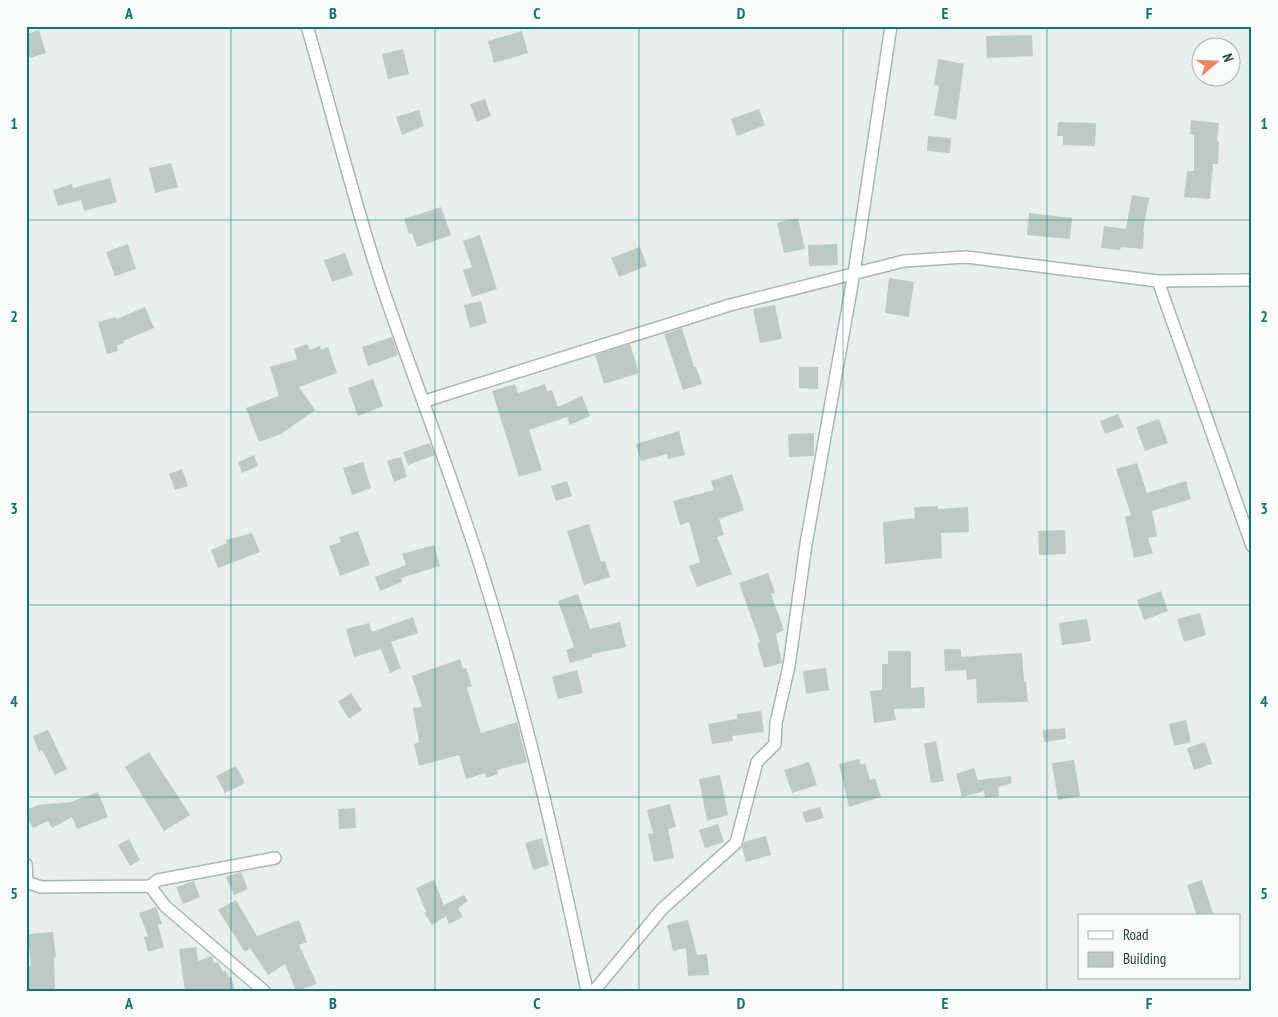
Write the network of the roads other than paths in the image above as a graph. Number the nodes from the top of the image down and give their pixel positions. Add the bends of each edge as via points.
1 (307, 26) edge
2 (891, 26) edge
3 (854, 273) junction
4 (1158, 280) junction
5 (1252, 280) edge
6 (425, 401) junction
7 (1252, 546) edge
8 (275, 858) dead end
9 (26, 864) edge
10 (27, 882) edge
11 (150, 886) junction
12 (264, 991) edge
13 (587, 991) edge
14 (594, 991) edge

1 - 6 street via 381,282
2 - 3 street
3 - 4 street via 904,261 966,257
3 - 6 street via 730,305
3 - 14 street via 806,544 775,744 757,762 736,843 662,909
4 - 5 street
4 - 7 street
6 - 13 street via 480,566 527,728
8 - 11 street via 158,880
9 - 10 street
10 - 11 street via 41,887
11 - 12 street via 165,906

